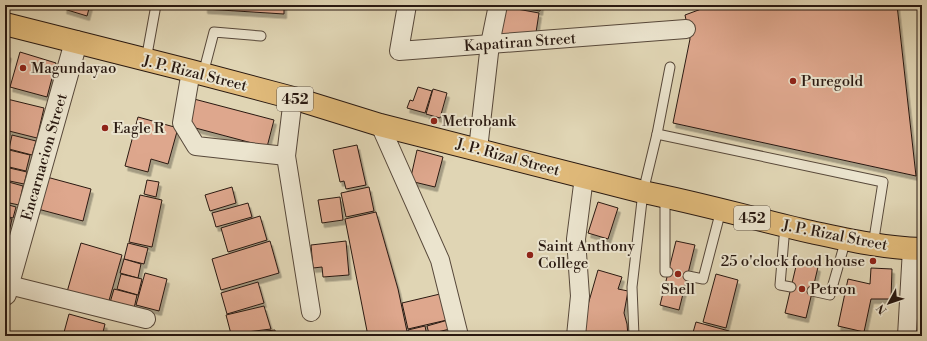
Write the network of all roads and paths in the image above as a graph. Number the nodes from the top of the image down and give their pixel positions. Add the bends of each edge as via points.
1 (156, 5) edge
2 (407, 5) edge
3 (498, 5) edge
4 (5, 24) edge
5 (686, 29) dead end
6 (261, 36) dead end
7 (76, 42) junction
8 (490, 44) junction
9 (146, 60) junction
10 (670, 67) dead end
11 (197, 73) junction
12 (293, 98) junction
13 (380, 125) junction
14 (658, 134) junction
15 (478, 149) junction
16 (286, 156) junction
17 (584, 177) junction
18 (643, 192) junction
19 (665, 196) junction
20 (721, 210) junction
21 (785, 226) junction
22 (846, 240) junction
23 (873, 245) junction
24 (917, 249) edge
25 (668, 272) dead end
26 (688, 276) dead end
27 (6, 287) edge
28 (791, 287) dead end
29 (812, 291) dead end
30 (311, 312) dead end
31 (146, 319) dead end
32 (459, 336) edge
33 (576, 336) edge
34 (634, 336) edge
35 (907, 336) edge

1 - 9 lane
2 - 8 street, Kapatiran Street via 399,51
3 - 8 street
4 - 7 highway, J. P. Rizal Street / 452
5 - 8 street, Kapatiran Street
6 - 11 lane via 214,32
7 - 9 highway, J. P. Rizal Street / 452
7 - 27 street, Encarnacion Street
8 - 15 street
9 - 11 highway, J. P. Rizal Street / 452
10 - 14 lane
11 - 12 highway, J. P. Rizal Street / 452
11 - 16 street via 182,123 196,146
12 - 13 highway, J. P. Rizal Street / 452
12 - 16 street
13 - 15 highway, J. P. Rizal Street / 452
13 - 32 street via 440,260
14 - 18 lane
14 - 23 lane via 883,182
15 - 17 highway, J. P. Rizal Street / 452
16 - 30 street
17 - 18 highway, J. P. Rizal Street / 452
17 - 33 street via 576,239 580,296
18 - 19 highway, J. P. Rizal Street / 452
18 - 34 lane via 632,287
19 - 20 highway, J. P. Rizal Street / 452
19 - 25 lane via 665,272
20 - 21 highway, J. P. Rizal Street / 452
20 - 26 lane via 703,278
21 - 22 highway, J. P. Rizal Street / 452
21 - 28 lane via 780,285
22 - 23 highway, J. P. Rizal Street / 452
22 - 29 lane via 830,295
23 - 24 highway, J. P. Rizal Street / 452
24 - 35 street
27 - 31 street

